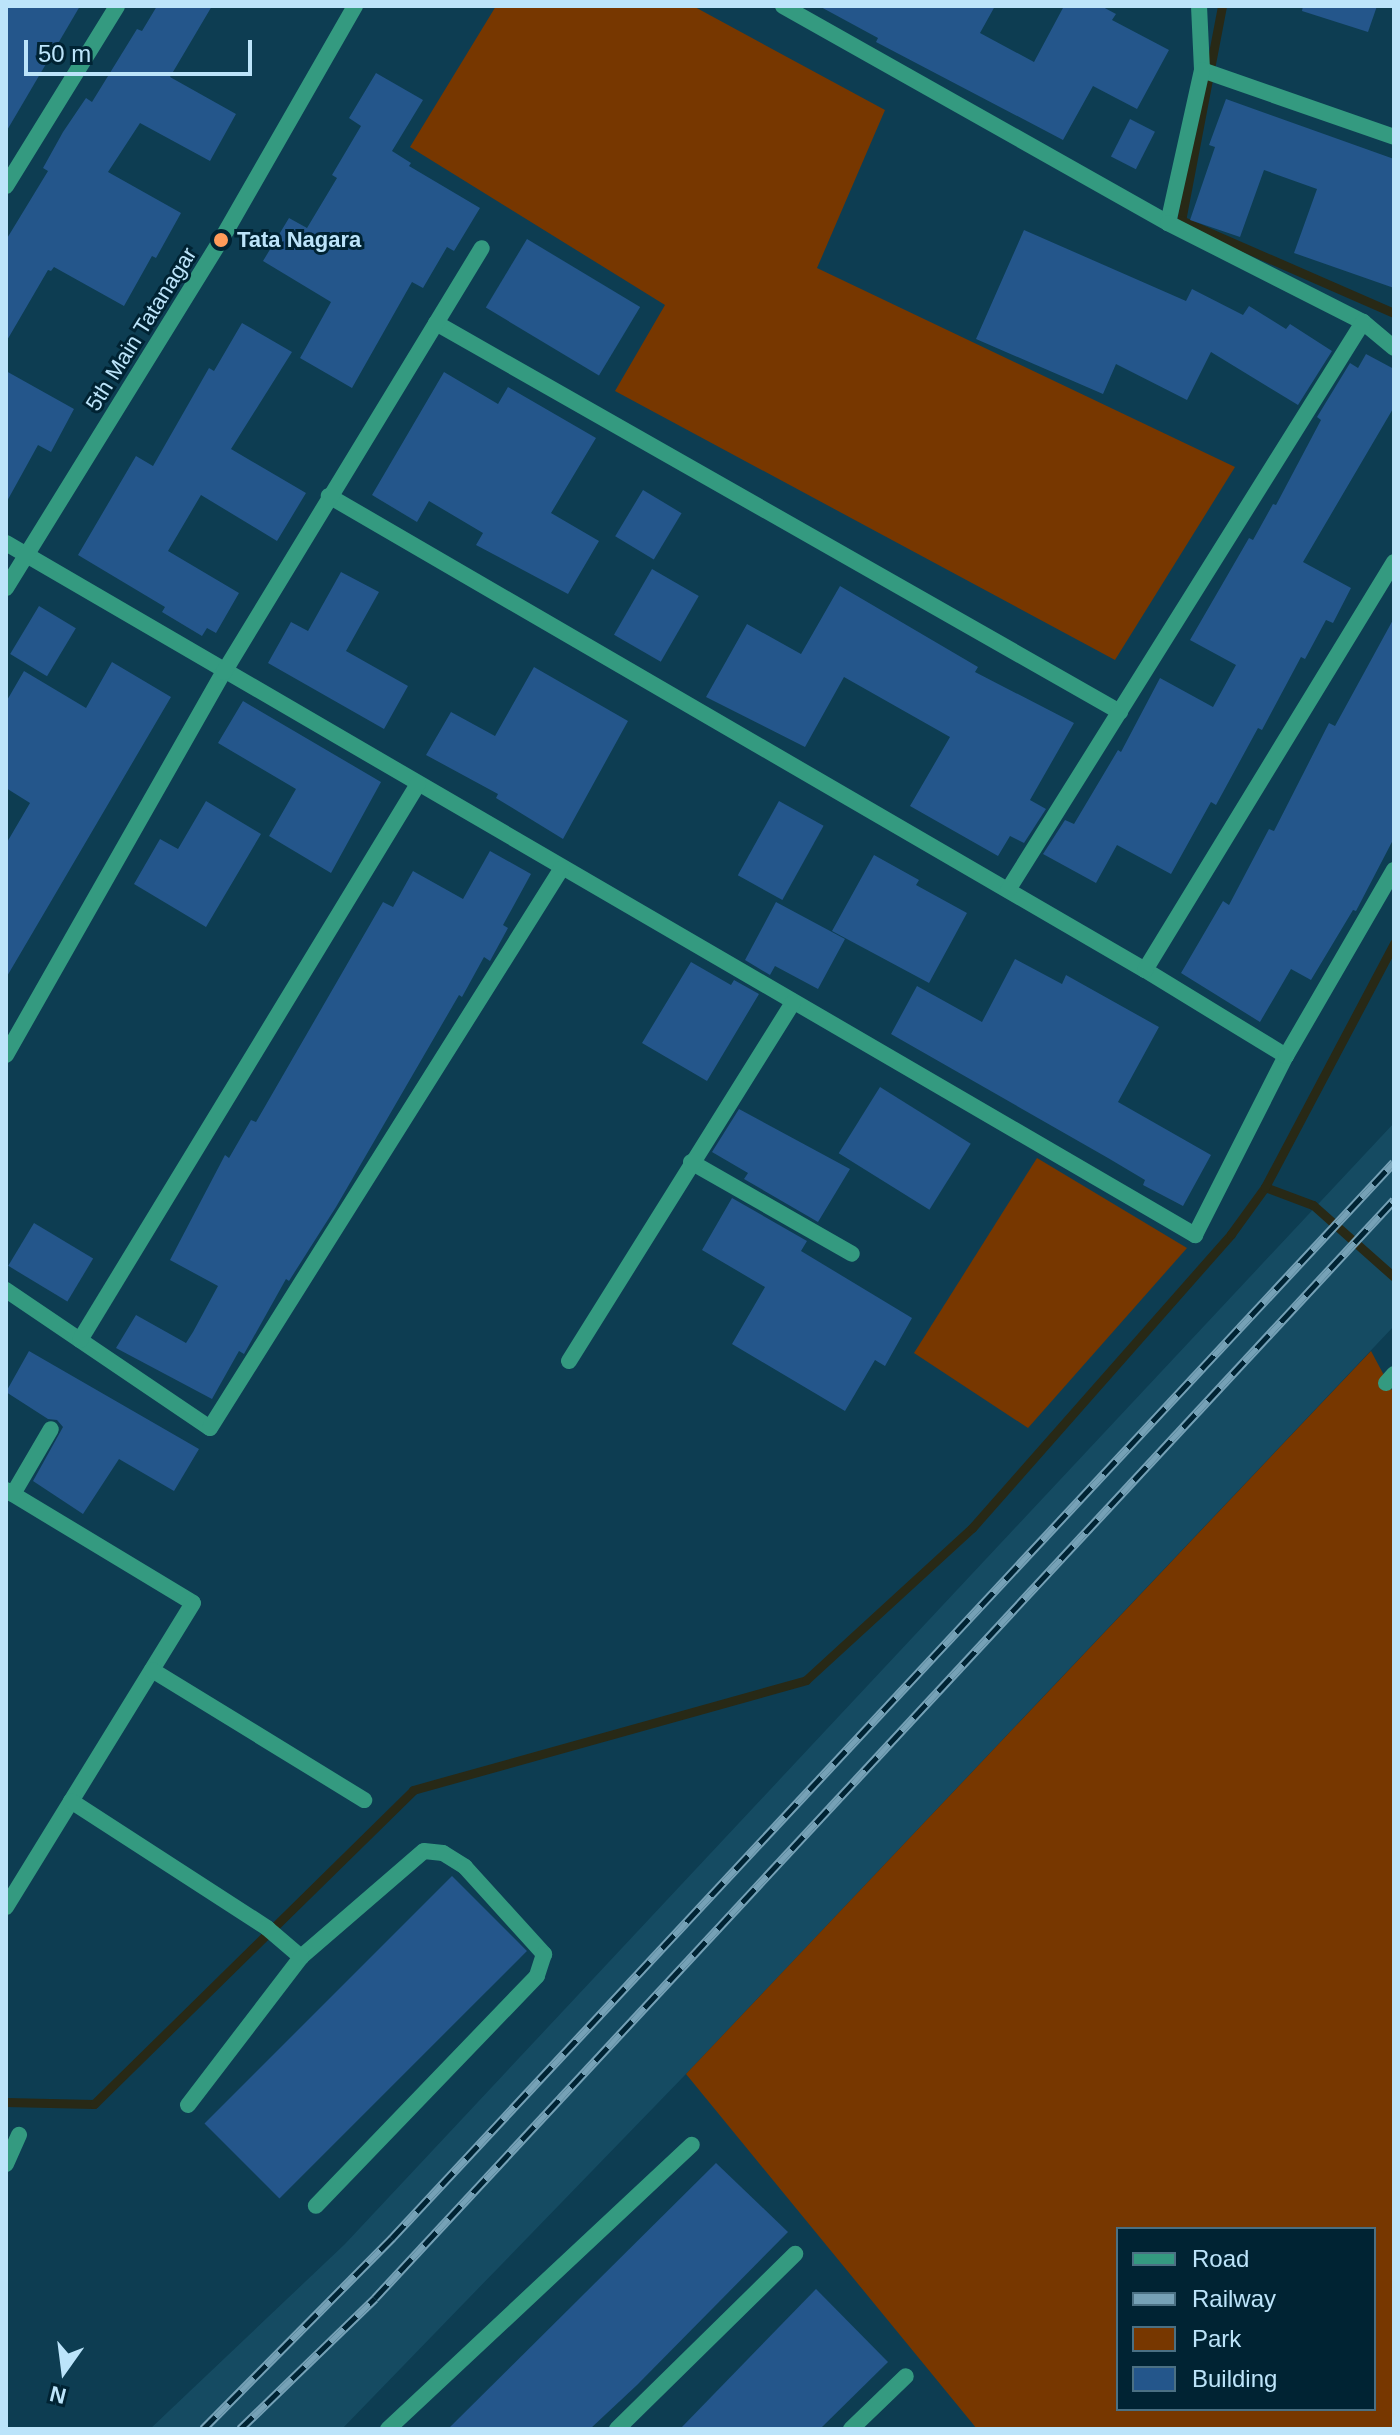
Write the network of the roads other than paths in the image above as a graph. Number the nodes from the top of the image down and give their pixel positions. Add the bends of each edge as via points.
1 (117, 6) edge
2 (355, 6) edge
3 (783, 6) edge
4 (1199, 6) edge
5 (1202, 70) junction
6 (1394, 137) edge
7 (6, 186) edge
8 (1168, 223) junction
9 (482, 248) dead end
10 (1363, 322) junction
11 (436, 323) junction
12 (1394, 348) edge
13 (329, 496) junction
14 (6, 543) edge
15 (26, 557) junction
16 (1394, 562) edge
17 (6, 588) edge
18 (224, 672) junction
19 (1120, 712) junction
20 (418, 784) junction
21 (562, 868) junction
22 (1394, 870) edge
23 (1008, 890) junction
24 (1145, 970) junction
25 (793, 1002) junction
26 (6, 1055) edge
27 (1286, 1056) junction
28 (691, 1162) junction
29 (852, 1254) dead end
30 (6, 1290) edge
31 (80, 1340) junction
32 (569, 1361) dead end
33 (51, 1429) dead end
34 (9, 1492) edge
35 (152, 1670) junction
36 (364, 1800) dead end
37 (71, 1801) junction
38 (6, 1907) edge
39 (301, 1957) junction
40 (188, 2105) dead end
41 (19, 2135) dead end
42 (692, 2145) dead end
43 (6, 2164) edge
44 (316, 2206) dead end
45 (795, 2254) dead end
46 (906, 2376) dead end
47 (388, 2429) edge
48 (617, 2429) edge
49 (851, 2429) edge

1 - 7 street
2 - 15 street, 5th Main Tatanagar via 221,240
3 - 8 street
4 - 5 street
5 - 6 street
5 - 8 street
8 - 10 street
9 - 11 street
10 - 12 street
10 - 19 street
11 - 13 street
11 - 19 street
13 - 18 street
13 - 23 street
14 - 15 street
15 - 17 street, 5th Main Tatanagar
15 - 18 street
16 - 24 street
18 - 20 street
18 - 26 street
19 - 23 street
20 - 21 street
20 - 31 street
21 - 25 street
21 - 31 street via 210,1428
22 - 27 street
23 - 24 street
24 - 27 street
25 - 27 street via 1195,1235
25 - 28 street
28 - 29 street
28 - 32 street
30 - 31 street
33 - 34 street
34 - 35 street via 193,1603
35 - 36 street
35 - 37 street
37 - 38 street
37 - 39 street
39 - 40 street
39 - 44 street via 424,1851 443,1853 465,1867 544,1954 537,1976
41 - 43 street
42 - 47 street
45 - 48 street
46 - 49 street

